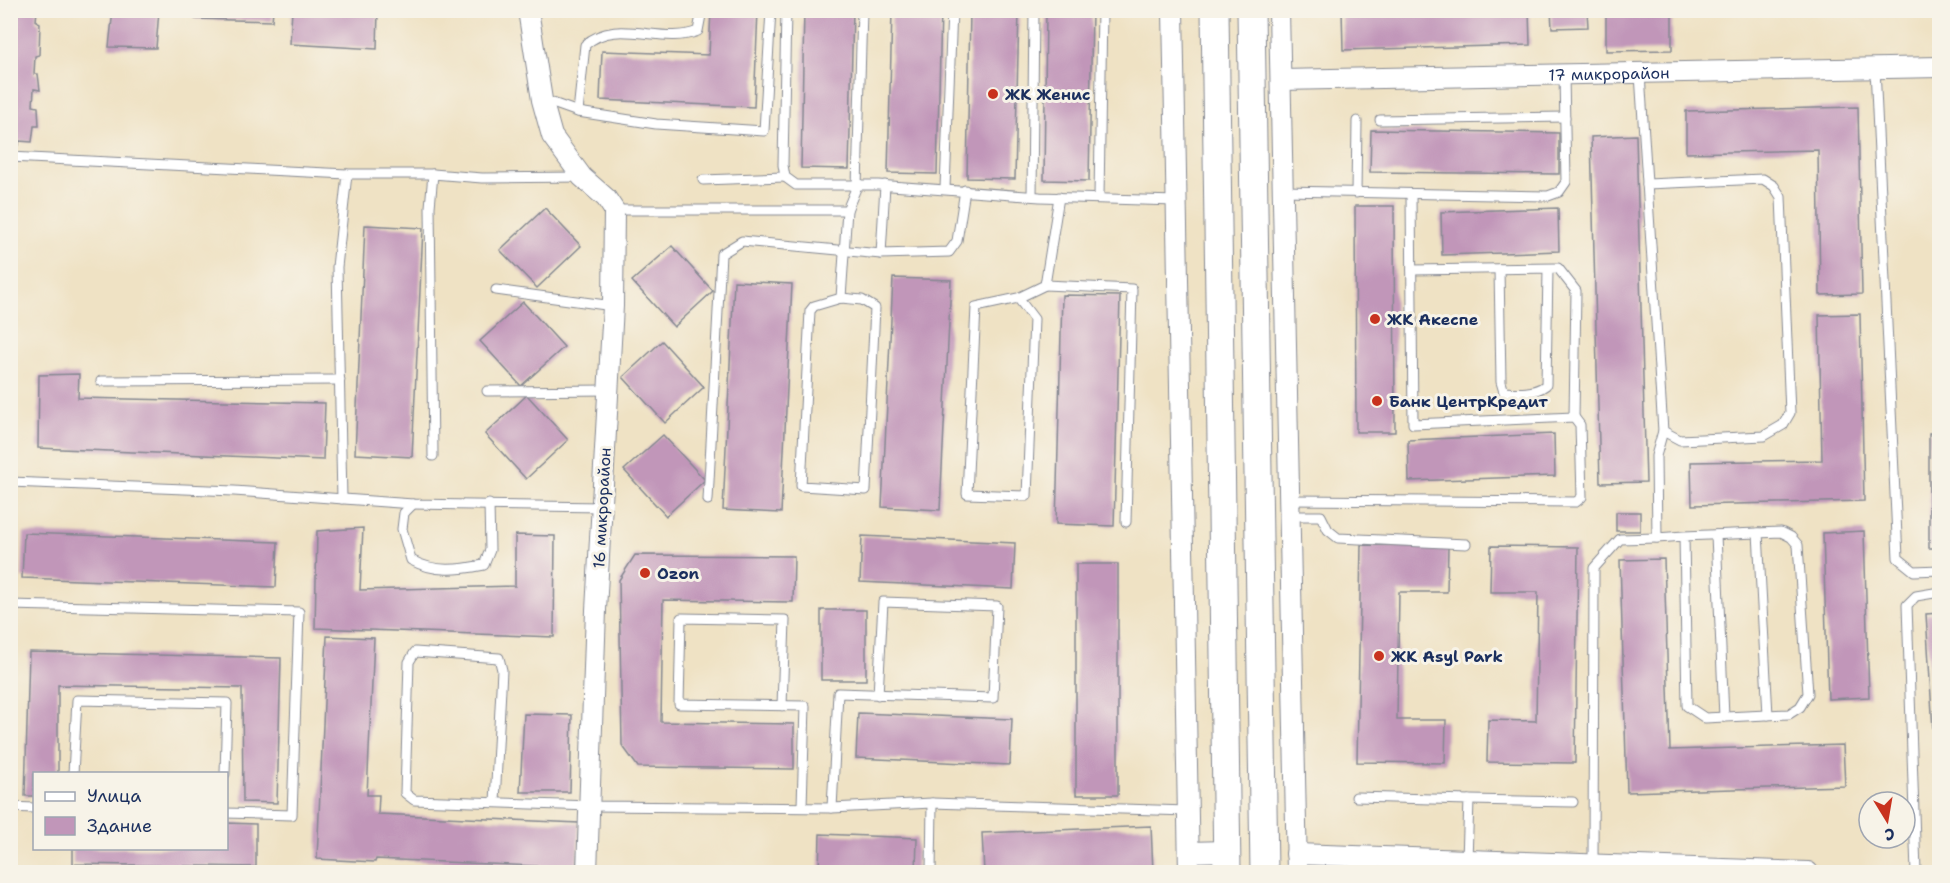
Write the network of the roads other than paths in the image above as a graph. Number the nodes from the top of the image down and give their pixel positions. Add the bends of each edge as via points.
1 (528, 10) edge
2 (702, 10) edge
3 (771, 10) edge
4 (786, 10) edge
5 (862, 10) edge
6 (952, 10) edge
7 (1034, 10) edge
8 (1102, 10) edge
9 (1173, 10) edge
10 (1215, 10) edge
11 (1251, 10) edge
12 (1279, 10) edge
13 (1940, 67) edge
14 (1875, 68) junction
15 (1640, 74) junction
16 (1564, 75) junction
17 (1281, 80) junction
18 (542, 99) junction
19 (578, 112) junction
20 (1565, 117) junction
21 (1380, 120) dead end
22 (1357, 122) dead end
23 (10, 157) edge
24 (347, 174) junction
25 (433, 174) junction
26 (582, 177) junction
27 (785, 177) junction
28 (704, 180) dead end
29 (1647, 184) junction
30 (885, 185) junction
31 (856, 186) junction
32 (945, 188) junction
33 (965, 190) junction
34 (1283, 191) junction
35 (1356, 193) junction
36 (1411, 194) junction
37 (1032, 196) junction
38 (1254, 196) junction
39 (1059, 197) junction
40 (1099, 197) junction
41 (1218, 198) junction
42 (1176, 201) junction
43 (614, 210) junction
44 (847, 210) junction
45 (843, 251) junction
46 (881, 254) junction
47 (1499, 269) junction
48 (1548, 269) junction
49 (1412, 270) junction
50 (1045, 285) junction
51 (496, 290) dead end
52 (1018, 297) junction
53 (841, 298) junction
54 (613, 306) junction
55 (340, 380) junction
56 (101, 381) dead end
57 (608, 390) junction
58 (487, 391) dead end
59 (1574, 417) junction
60 (1663, 431) junction
61 (433, 456) dead end
62 (10, 482) edge
63 (342, 499) junction
64 (708, 501) dead end
65 (413, 504) junction
66 (489, 504) junction
67 (602, 507) junction
68 (1289, 508) junction
69 (1126, 522) dead end
70 (1758, 533) junction
71 (1716, 535) junction
72 (1684, 536) junction
73 (1657, 538) junction
74 (1466, 544) dead end
75 (1940, 570) edge
76 (1940, 592) edge
77 (10, 605) edge
78 (878, 695) junction
79 (782, 705) junction
80 (1768, 715) junction
81 (1724, 717) junction
82 (73, 772) edge
83 (225, 772) edge
84 (1356, 797) dead end
85 (1469, 801) junction
86 (495, 802) junction
87 (1573, 802) dead end
88 (932, 803) junction
89 (591, 806) junction
90 (802, 806) junction
91 (10, 807) edge
92 (33, 808) edge
93 (832, 808) junction
94 (1188, 811) junction
95 (228, 813) edge
96 (1189, 852) junction
97 (1467, 860) junction
98 (1227, 862) edge
99 (1297, 863) edge
100 (1593, 865) junction
101 (1707, 871) edge
102 (587, 873) edge
103 (931, 873) edge
104 (1189, 873) edge
105 (1264, 873) edge
106 (1808, 873) edge
107 (1916, 873) edge

1 - 18 street
2 - 19 lane via 698,31 686,36 617,32 594,37 585,45
3 - 19 lane via 764,131 656,124
4 - 27 lane
5 - 31 lane
6 - 32 lane
7 - 37 lane
8 - 40 lane
9 - 42 street
10 - 41 main road
11 - 38 main road
12 - 17 street
13 - 14 street, 17 микрорайон
14 - 15 street, 17 микрорайон
14 - 75 lane via 1898,558 1914,571
15 - 16 street, 17 микрорайон
15 - 29 lane
16 - 17 street, 17 микрорайон
16 - 20 lane
17 - 34 street
18 - 19 lane
18 - 26 street via 552,136
20 - 21 lane
20 - 36 lane via 1566,182 1559,192 1548,196
22 - 35 lane
23 - 24 lane
24 - 25 lane
24 - 55 lane via 337,267
25 - 26 lane via 482,178
25 - 61 lane
26 - 43 street
27 - 28 lane
27 - 31 lane via 796,185
29 - 60 lane
29 - 60 lane via 1763,178 1781,196 1790,413 1783,425 1764,436 1680,440
30 - 31 lane
30 - 32 lane
30 - 46 lane
31 - 44 lane
32 - 33 lane
33 - 37 lane
33 - 46 lane via 957,241 949,252
34 - 35 lane
34 - 68 street
35 - 36 lane
36 - 49 lane
37 - 39 lane
38 - 41 main road
38 - 105 main road
39 - 40 lane
39 - 50 lane
40 - 42 lane
41 - 98 main road
42 - 94 street
43 - 44 lane
43 - 54 street, 16 микрорайон
44 - 45 lane
45 - 46 lane
45 - 53 lane
45 - 64 lane via 742,241 721,254
47 - 48 lane
47 - 48 lane via 1501,382 1504,392 1519,393 1539,391 1546,385
47 - 49 lane
48 - 59 lane via 1558,268 1576,291
49 - 59 lane via 1413,424
50 - 52 lane
50 - 69 lane via 1132,290
51 - 54 lane
52 - 52 lane via 1034,319 1028,496 967,494 976,307
53 - 53 lane via 862,300 876,308 866,490 801,486 810,311 814,306
54 - 57 street, 16 микрорайон
55 - 56 lane
55 - 63 lane
57 - 58 lane
57 - 67 street, 16 микрорайон
59 - 68 lane via 1580,425 1583,491 1576,502
60 - 73 lane via 1656,456
62 - 63 lane
63 - 65 lane
65 - 66 lane
65 - 66 lane via 404,513 402,528 411,560 426,568 443,570 484,565 490,550
66 - 67 lane
67 - 89 street, 16 микрорайон
68 - 74 lane via 1321,516 1328,530 1338,538
68 - 99 street
70 - 71 lane
70 - 80 lane
70 - 80 lane via 1780,532 1798,545 1808,694 1800,707 1789,714
71 - 72 lane
71 - 81 lane
72 - 73 lane
72 - 81 lane via 1687,706 1705,718
73 - 100 lane via 1620,539 1594,568
76 - 107 lane via 1916,596 1906,605
77 - 95 lane via 299,612 292,815
78 - 78 lane via 993,698 997,606 883,602
78 - 93 lane via 838,693
79 - 79 lane via 679,704 681,618 785,620
79 - 90 lane via 805,706
80 - 81 lane
82 - 83 lane via 77,700 227,703
84 - 85 lane
85 - 87 lane
85 - 97 lane
86 - 86 lane via 414,800 405,793 409,662 415,652 499,658 502,670
86 - 89 lane
88 - 93 lane
88 - 94 lane
88 - 103 lane
89 - 90 lane
89 - 102 street, 16 микрорайон
90 - 93 lane
91 - 92 lane
94 - 96 street
96 - 98 street
96 - 104 street
97 - 99 street
97 - 100 street
100 - 101 street
101 - 106 street

